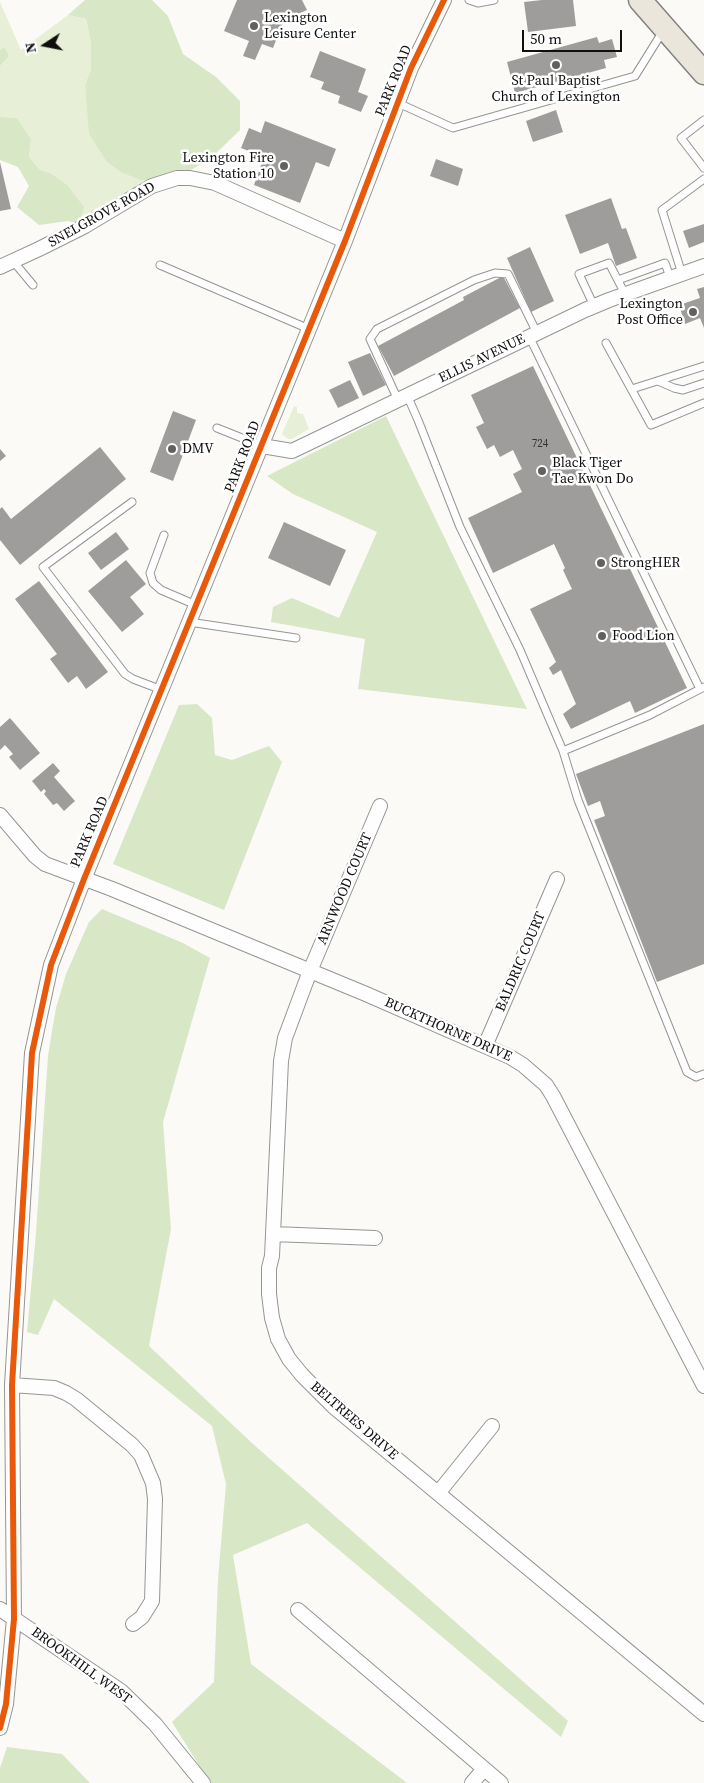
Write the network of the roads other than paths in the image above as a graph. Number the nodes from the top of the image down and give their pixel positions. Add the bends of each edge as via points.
1 (444, 0) edge
2 (469, 0) edge
3 (494, 0) edge
4 (640, 0) edge
5 (665, 28) junction
6 (704, 73) edge
7 (398, 102) junction
8 (704, 120) edge
9 (704, 168) edge
10 (704, 178) edge
11 (345, 241) junction
12 (13, 261) junction
13 (160, 265) dead end
14 (704, 266) edge
15 (0, 267) edge
16 (678, 275) junction
17 (618, 280) junction
18 (34, 285) dead end
19 (625, 294) junction
20 (594, 306) junction
21 (309, 329) junction
22 (533, 335) junction
23 (606, 343) dead end
24 (704, 366) edge
25 (658, 381) junction
26 (704, 383) edge
27 (632, 389) junction
28 (402, 398) junction
29 (704, 403) edge
30 (217, 428) dead end
31 (262, 446) junction
32 (132, 502) dead end
33 (164, 535) dead end
34 (196, 605) junction
35 (189, 622) junction
36 (296, 638) dead end
37 (702, 688) edge
38 (162, 690) junction
39 (563, 751) junction
40 (380, 806) dead end
41 (0, 815) edge
42 (84, 879) junction
43 (557, 879) dead end
44 (310, 971) junction
45 (485, 1046) junction
46 (704, 1074) edge
47 (273, 1234) junction
48 (375, 1238) dead end
49 (12, 1385) junction
50 (704, 1386) edge
51 (492, 1426) dead end
52 (439, 1492) junction
53 (0, 1609) edge
54 (298, 1610) dead end
55 (14, 1619) junction
56 (133, 1624) dead end
57 (704, 1714) edge
58 (0, 1728) edge
59 (484, 1769) junction
60 (203, 1783) edge
61 (472, 1783) edge
62 (501, 1783) edge

1 - 7 street, PARK ROAD
2 - 3 lane
4 - 5 main road
5 - 6 main road
5 - 7 lane via 635,76 453,128
7 - 11 street, PARK ROAD
8 - 9 lane via 681,138
10 - 16 lane via 662,210
11 - 12 street, SNELGROVE ROAD via 215,183 177,178 152,186 85,226
11 - 21 street, PARK ROAD
12 - 15 street, SNELGROVE ROAD
12 - 18 lane
13 - 21 lane
14 - 16 street, ELLIS AVENUE
16 - 17 lane via 665,263
16 - 19 street, ELLIS AVENUE
17 - 19 lane
17 - 20 lane via 608,263 579,274
19 - 20 street, ELLIS AVENUE
20 - 22 street, ELLIS AVENUE
21 - 31 street, PARK ROAD
22 - 28 street, ELLIS AVENUE
22 - 28 lane via 508,274 495,273 474,280 377,329 370,339
22 - 37 lane
23 - 27 lane
24 - 25 lane
25 - 26 lane via 683,390
25 - 27 lane
27 - 29 lane via 651,425
28 - 31 street, ELLIS AVENUE via 292,451
28 - 39 lane via 418,420 460,527 520,650
30 - 31 lane
31 - 34 street, PARK ROAD
32 - 38 lane via 43,567 125,674
33 - 34 lane via 150,573 153,583 161,590
34 - 35 street, PARK ROAD
35 - 36 lane
35 - 38 street, PARK ROAD
37 - 39 lane via 650,715
38 - 42 street, PARK ROAD
39 - 46 lane via 582,809 687,1072 696,1077
40 - 44 street, ARNWOOD COURT
41 - 42 street, BUCKTHORNE DRIVE via 45,864
42 - 44 street, BUCKTHORNE DRIVE
42 - 49 street, PARK ROAD via 51,965 32,1053
43 - 45 street, BALDRIC COURT
44 - 45 street, BUCKTHORNE DRIVE
44 - 47 street, BELTREES DRIVE via 285,1038 281,1061
45 - 50 street, BUCKTHORNE DRIVE via 523,1064 546,1085
47 - 48 street
47 - 52 street, BELTREES DRIVE via 269,1294 278,1339 288,1359 334,1407
49 - 55 street, PARK ROAD
49 - 56 street via 54,1388 76,1399 132,1445 145,1462 155,1499 152,1601
51 - 52 street
52 - 57 street, BELTREES DRIVE
53 - 55 street, BROOKHILL WEST
54 - 59 street
55 - 58 street, PARK ROAD via 6,1704
55 - 60 street, BROOKHILL WEST via 120,1691 155,1724
59 - 61 street
59 - 62 street

